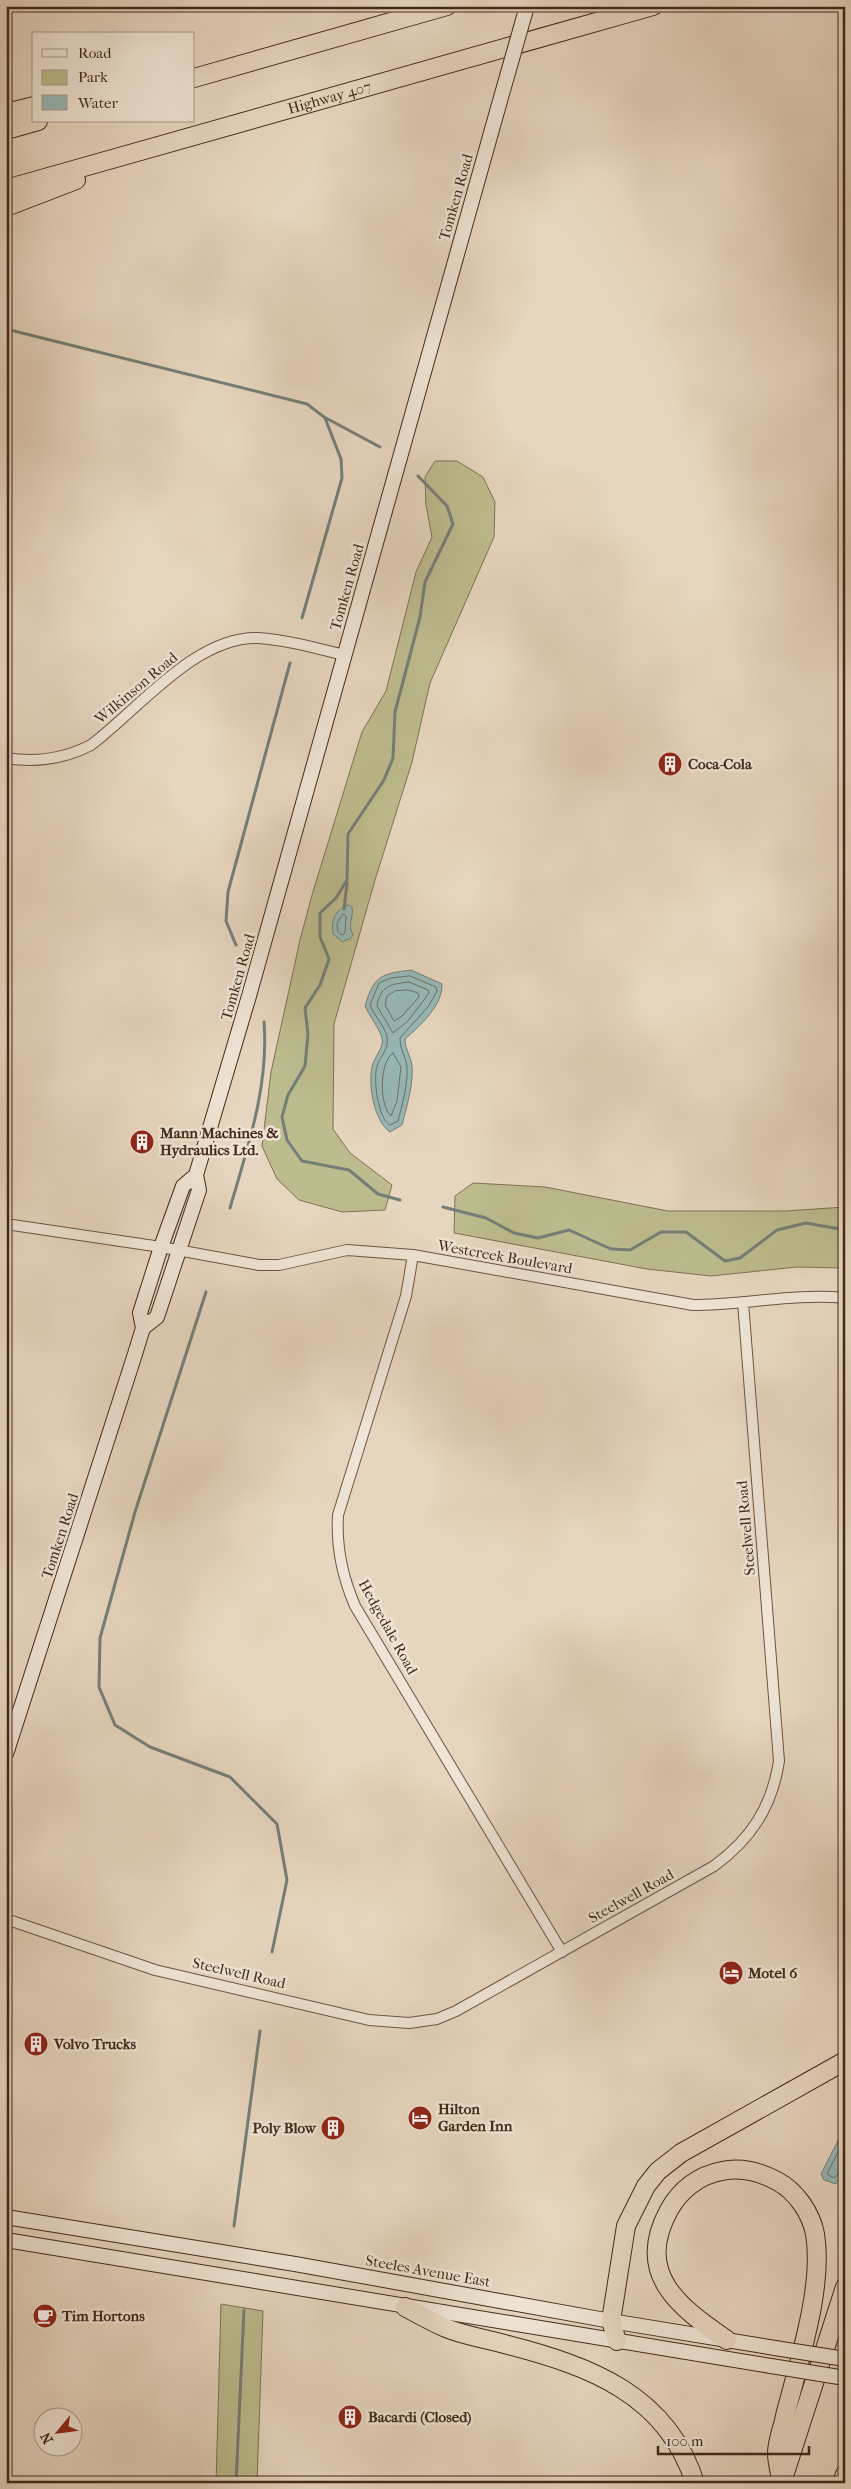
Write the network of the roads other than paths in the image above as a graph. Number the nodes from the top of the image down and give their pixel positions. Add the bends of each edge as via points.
1 (447, 6) edge
2 (527, 6) edge
3 (653, 6) edge
4 (195, 78) edge
5 (32, 106) edge
6 (6, 113) edge
7 (34, 122) edge
8 (6, 130) edge
9 (170, 144) junction
10 (6, 189) edge
11 (6, 207) edge
12 (344, 655) junction
13 (6, 758) edge
14 (196, 1175) junction
15 (6, 1224) edge
16 (161, 1247) junction
17 (179, 1250) junction
18 (413, 1256) junction
19 (845, 1298) edge
20 (743, 1302) junction
21 (143, 1328) junction
22 (6, 1754) edge
23 (6, 1919) edge
24 (562, 1952) junction
25 (845, 2061) edge
26 (6, 2217) edge
27 (6, 2240) edge
28 (845, 2287) edge
29 (405, 2307) junction
30 (611, 2321) junction
31 (727, 2340) junction
32 (617, 2341) junction
33 (845, 2359) edge
34 (845, 2378) edge
35 (845, 2474) edge
36 (695, 2483) edge
37 (782, 2483) edge
38 (842, 2483) edge

1 - 4 highway
2 - 12 main road, Tomken Road, bridge
3 - 9 highway, Highway 407
5 - 6 highway
7 - 8 highway
9 - 10 highway, Highway 407
9 - 11 highway
12 - 13 street, Wilkinson Road via 256,638 219,646 180,669 91,745 78,752 43,760
12 - 14 main road, Tomken Road via 250,996
14 - 16 main road, Tomken Road via 183,1186
14 - 17 main road, Tomken Road via 199,1190
15 - 16 street, Westcreek Boulevard
16 - 17 street, Westcreek Boulevard
16 - 21 main road, Tomken Road via 140,1313
17 - 18 street, Westcreek Boulevard via 259,1265 279,1265 347,1250
17 - 21 main road, Tomken Road via 157,1316
18 - 20 street, Westcreek Boulevard via 693,1305
18 - 24 street, Hedgedale Road via 406,1296 340,1508 337,1542 340,1561 355,1606
19 - 20 street, Westcreek Boulevard via 832,1296
20 - 24 street, Steelwell Road via 779,1761 775,1784 749,1835 732,1853
21 - 22 main road, Tomken Road
23 - 24 street, Steelwell Road via 155,1970 392,2023 437,2019
25 - 30 highway via 681,2153 658,2171 646,2186 626,2226
26 - 30 main road, Steeles Avenue East via 295,2264
27 - 29 main road
28 - 37 highway
29 - 32 main road
29 - 36 highway via 447,2328 560,2359 626,2391 644,2403 672,2436
30 - 31 main road, Steeles Avenue East
30 - 32 highway
31 - 33 main road, Steeles Avenue East, bridge
31 - 37 highway via 675,2300 660,2275 657,2251 665,2218 683,2192 708,2175 739,2170 766,2176 789,2189 804,2207 815,2233 812,2300 777,2452
32 - 34 main road, bridge
35 - 38 highway

